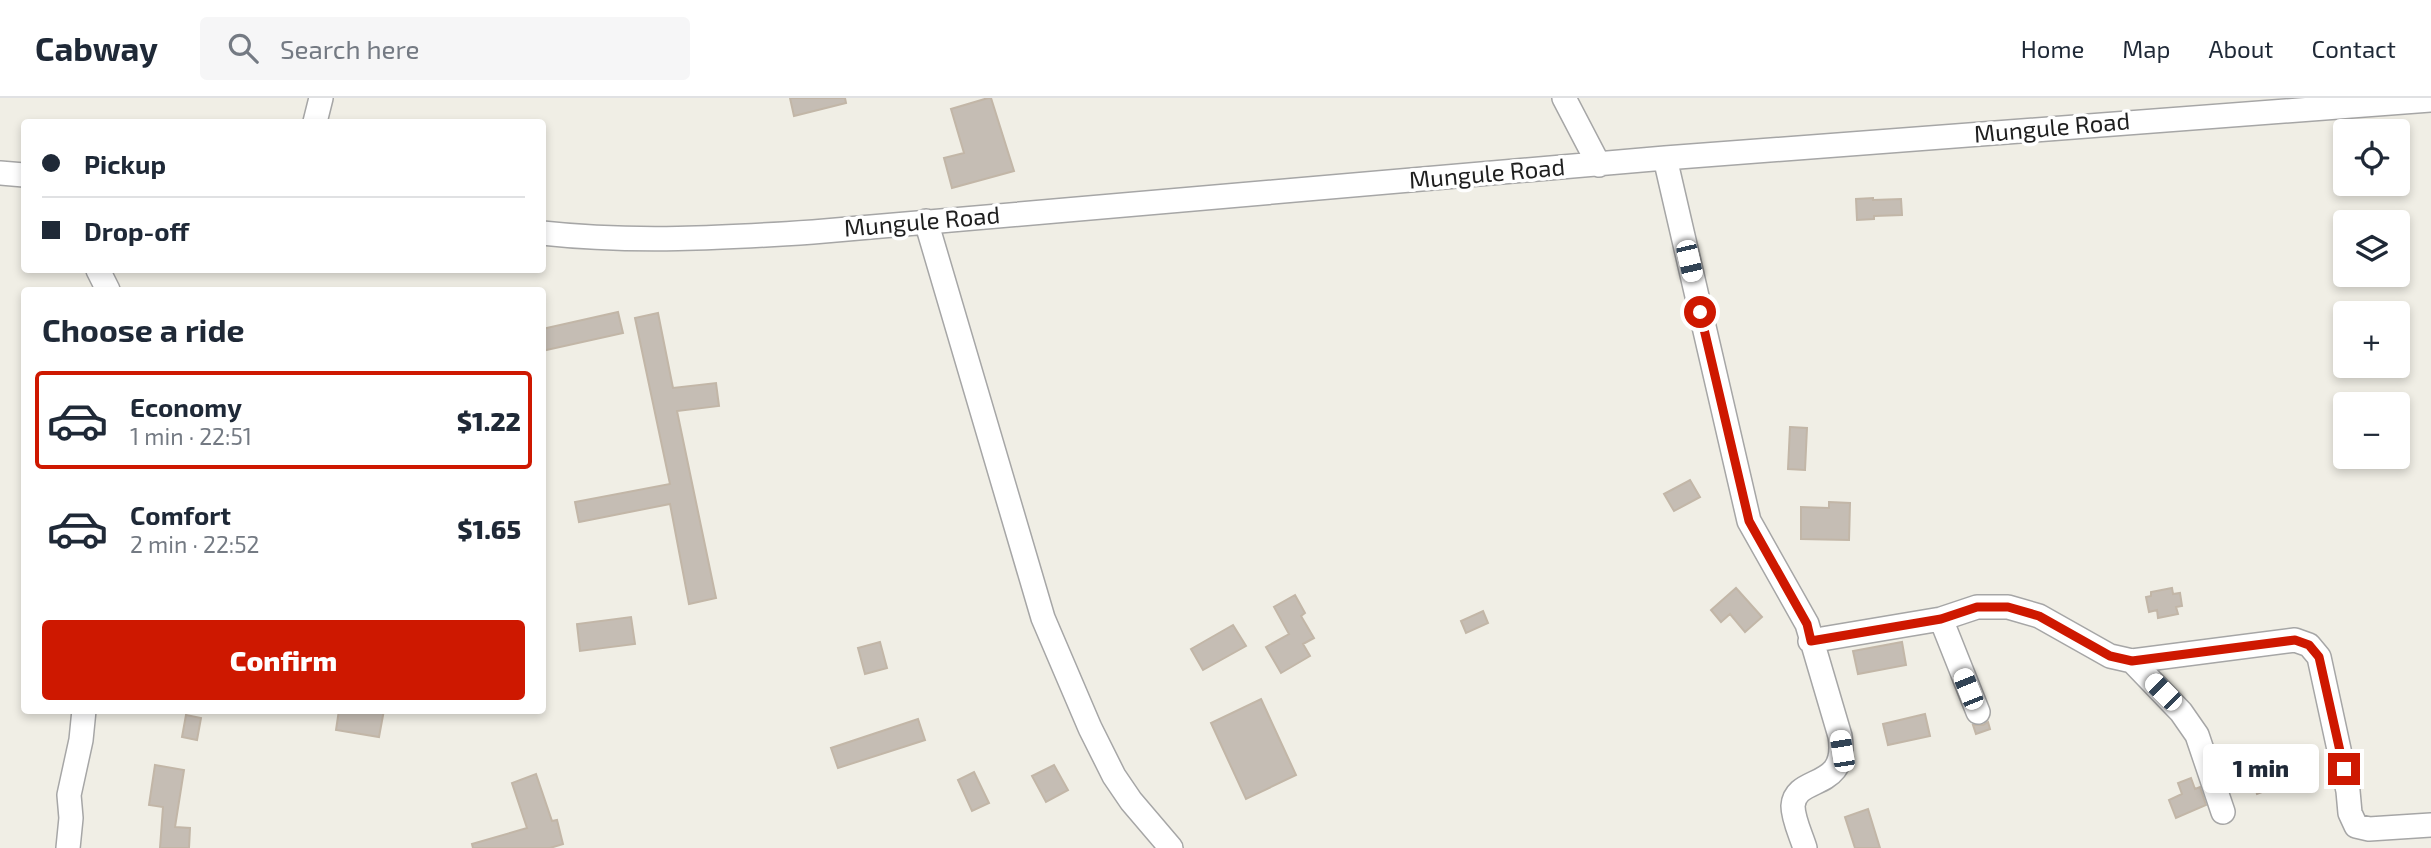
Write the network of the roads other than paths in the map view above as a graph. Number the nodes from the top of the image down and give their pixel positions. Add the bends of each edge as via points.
1 (321, 98) edge
2 (1564, 98) edge
3 (2431, 100) edge
4 (316, 119) edge
5 (1665, 159) junction
6 (1599, 165) junction
7 (0, 173) edge
8 (21, 175) edge
9 (926, 221) junction
10 (546, 233) edge
11 (1941, 619) junction
12 (1811, 641) junction
13 (2132, 661) junction
14 (1978, 712) dead end
15 (83, 714) edge
16 (2223, 812) dead end
17 (2431, 825) edge
18 (68, 848) edge
19 (1171, 848) edge
20 (1805, 848) edge

1 - 4 street
2 - 6 street
3 - 5 street, Mungule Road
5 - 6 street, Mungule Road
5 - 12 street via 1749,521 1807,624
6 - 9 street, Mungule Road
7 - 8 street
9 - 10 street, Mungule Road via 735,237 647,239
9 - 19 street via 1043,618 1114,776
11 - 12 street
11 - 13 street via 1977,607 2008,607 2039,616 2110,656
11 - 14 street
12 - 20 street via 1842,751 1832,772 1797,794 1793,803
13 - 16 street via 2197,735
13 - 17 street via 2295,640 2309,645 2319,657 2326,680 2356,825 2369,829
15 - 18 street via 69,795

